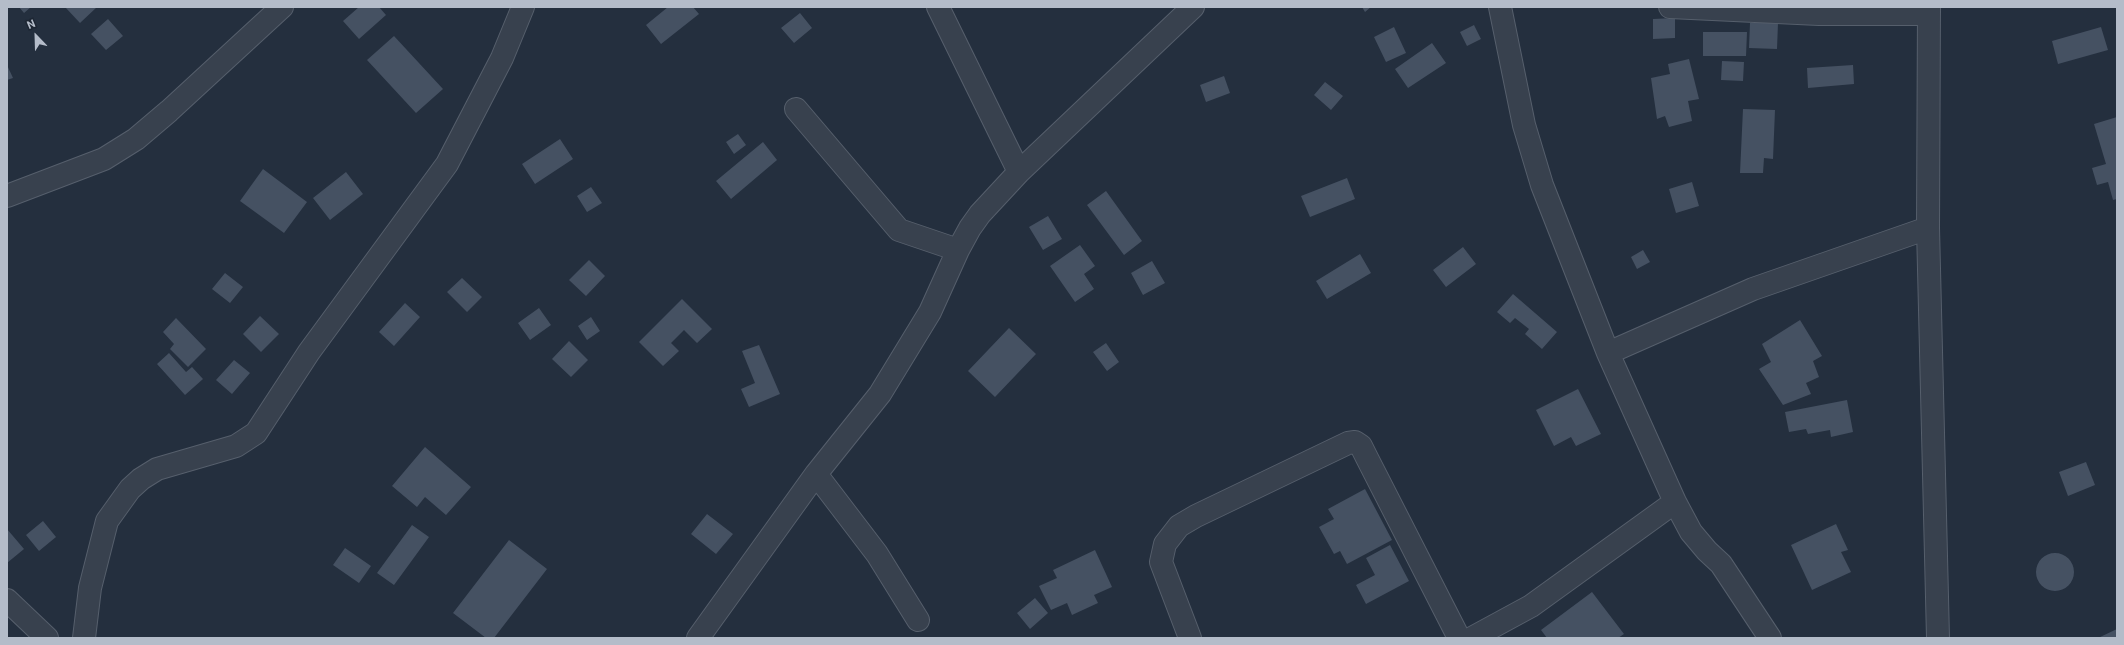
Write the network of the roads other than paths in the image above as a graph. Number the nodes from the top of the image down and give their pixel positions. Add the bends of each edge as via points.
1 (282, 7) edge
2 (523, 7) edge
3 (938, 7) edge
4 (1193, 7) edge
5 (1500, 7) edge
6 (1670, 7) edge
7 (1929, 10) edge
8 (796, 108) dead end
9 (1019, 172) junction
10 (7, 196) edge
11 (1928, 228) junction
12 (958, 250) junction
13 (1608, 353) junction
14 (816, 474) junction
15 (1675, 502) junction
16 (7, 600) edge
17 (918, 620) dead end
18 (46, 638) edge
19 (84, 638) edge
20 (698, 638) edge
21 (1190, 638) edge
22 (1459, 638) edge
23 (1472, 638) edge
24 (1770, 638) edge
25 (1938, 638) edge

1 - 10 street via 136,139 104,159
2 - 19 street via 502,58 447,164 309,352 256,433 236,446 157,469 130,489 107,522 90,588
3 - 9 street
4 - 9 street
5 - 13 street via 1524,125 1542,185
6 - 7 street via 1819,14
7 - 11 street
8 - 12 street via 899,230
9 - 12 street via 980,214
11 - 13 street via 1753,289
11 - 25 street
12 - 14 street via 930,312 880,394
13 - 15 street
14 - 17 street via 877,554
14 - 20 street
15 - 23 street via 1531,606
15 - 24 street via 1692,532 1706,551 1721,564
16 - 18 street
21 - 22 street via 1162,562 1165,544 1179,526 1348,443 1355,442 1361,446

